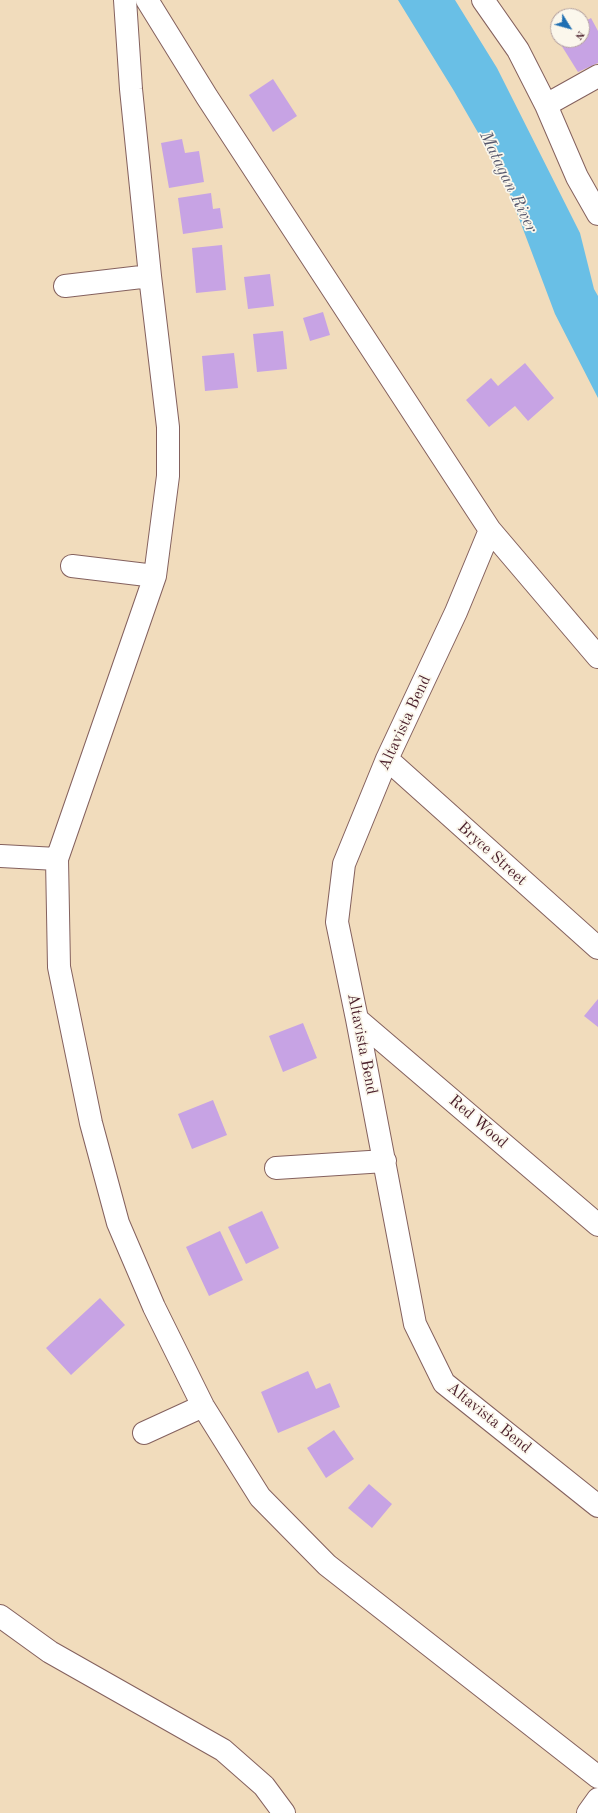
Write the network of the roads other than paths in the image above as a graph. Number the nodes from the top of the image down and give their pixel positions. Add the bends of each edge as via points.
1 (125, 0) edge
2 (147, 0) edge
3 (483, 0) edge
4 (598, 76) edge
5 (546, 105) junction
6 (598, 214) edge
7 (150, 276) junction
8 (65, 286) dead end
9 (490, 530) junction
10 (72, 566) dead end
11 (154, 576) junction
12 (598, 656) edge
13 (387, 759) junction
14 (1, 856) edge
15 (57, 859) junction
16 (598, 948) edge
17 (358, 1019) junction
18 (384, 1161) junction
19 (276, 1168) dead end
20 (598, 1225) edge
21 (203, 1406) junction
22 (144, 1433) dead end
23 (598, 1506) edge
24 (0, 1616) edge
25 (598, 1777) edge
26 (598, 1799) edge
27 (284, 1813) edge
28 (588, 1813) edge

1 - 7 street
2 - 9 street
3 - 5 street via 518,50
4 - 5 street
5 - 6 street via 577,177
7 - 8 street
7 - 11 street via 168,427 168,476
9 - 12 street
9 - 13 street, Altavista Bend via 456,612
10 - 11 street
11 - 15 street
13 - 16 street, Bryce Street
13 - 17 street, Altavista Bend via 344,864 337,922
14 - 15 street
15 - 21 street via 59,967 91,1123 118,1223 154,1308
17 - 18 street, Altavista Bend
17 - 20 street, Red Wood
18 - 19 street
18 - 23 street, Altavista Bend via 415,1324 444,1383
21 - 22 street
21 - 25 street via 260,1498 327,1565
24 - 27 street via 50,1652 223,1750 264,1786
26 - 28 street

